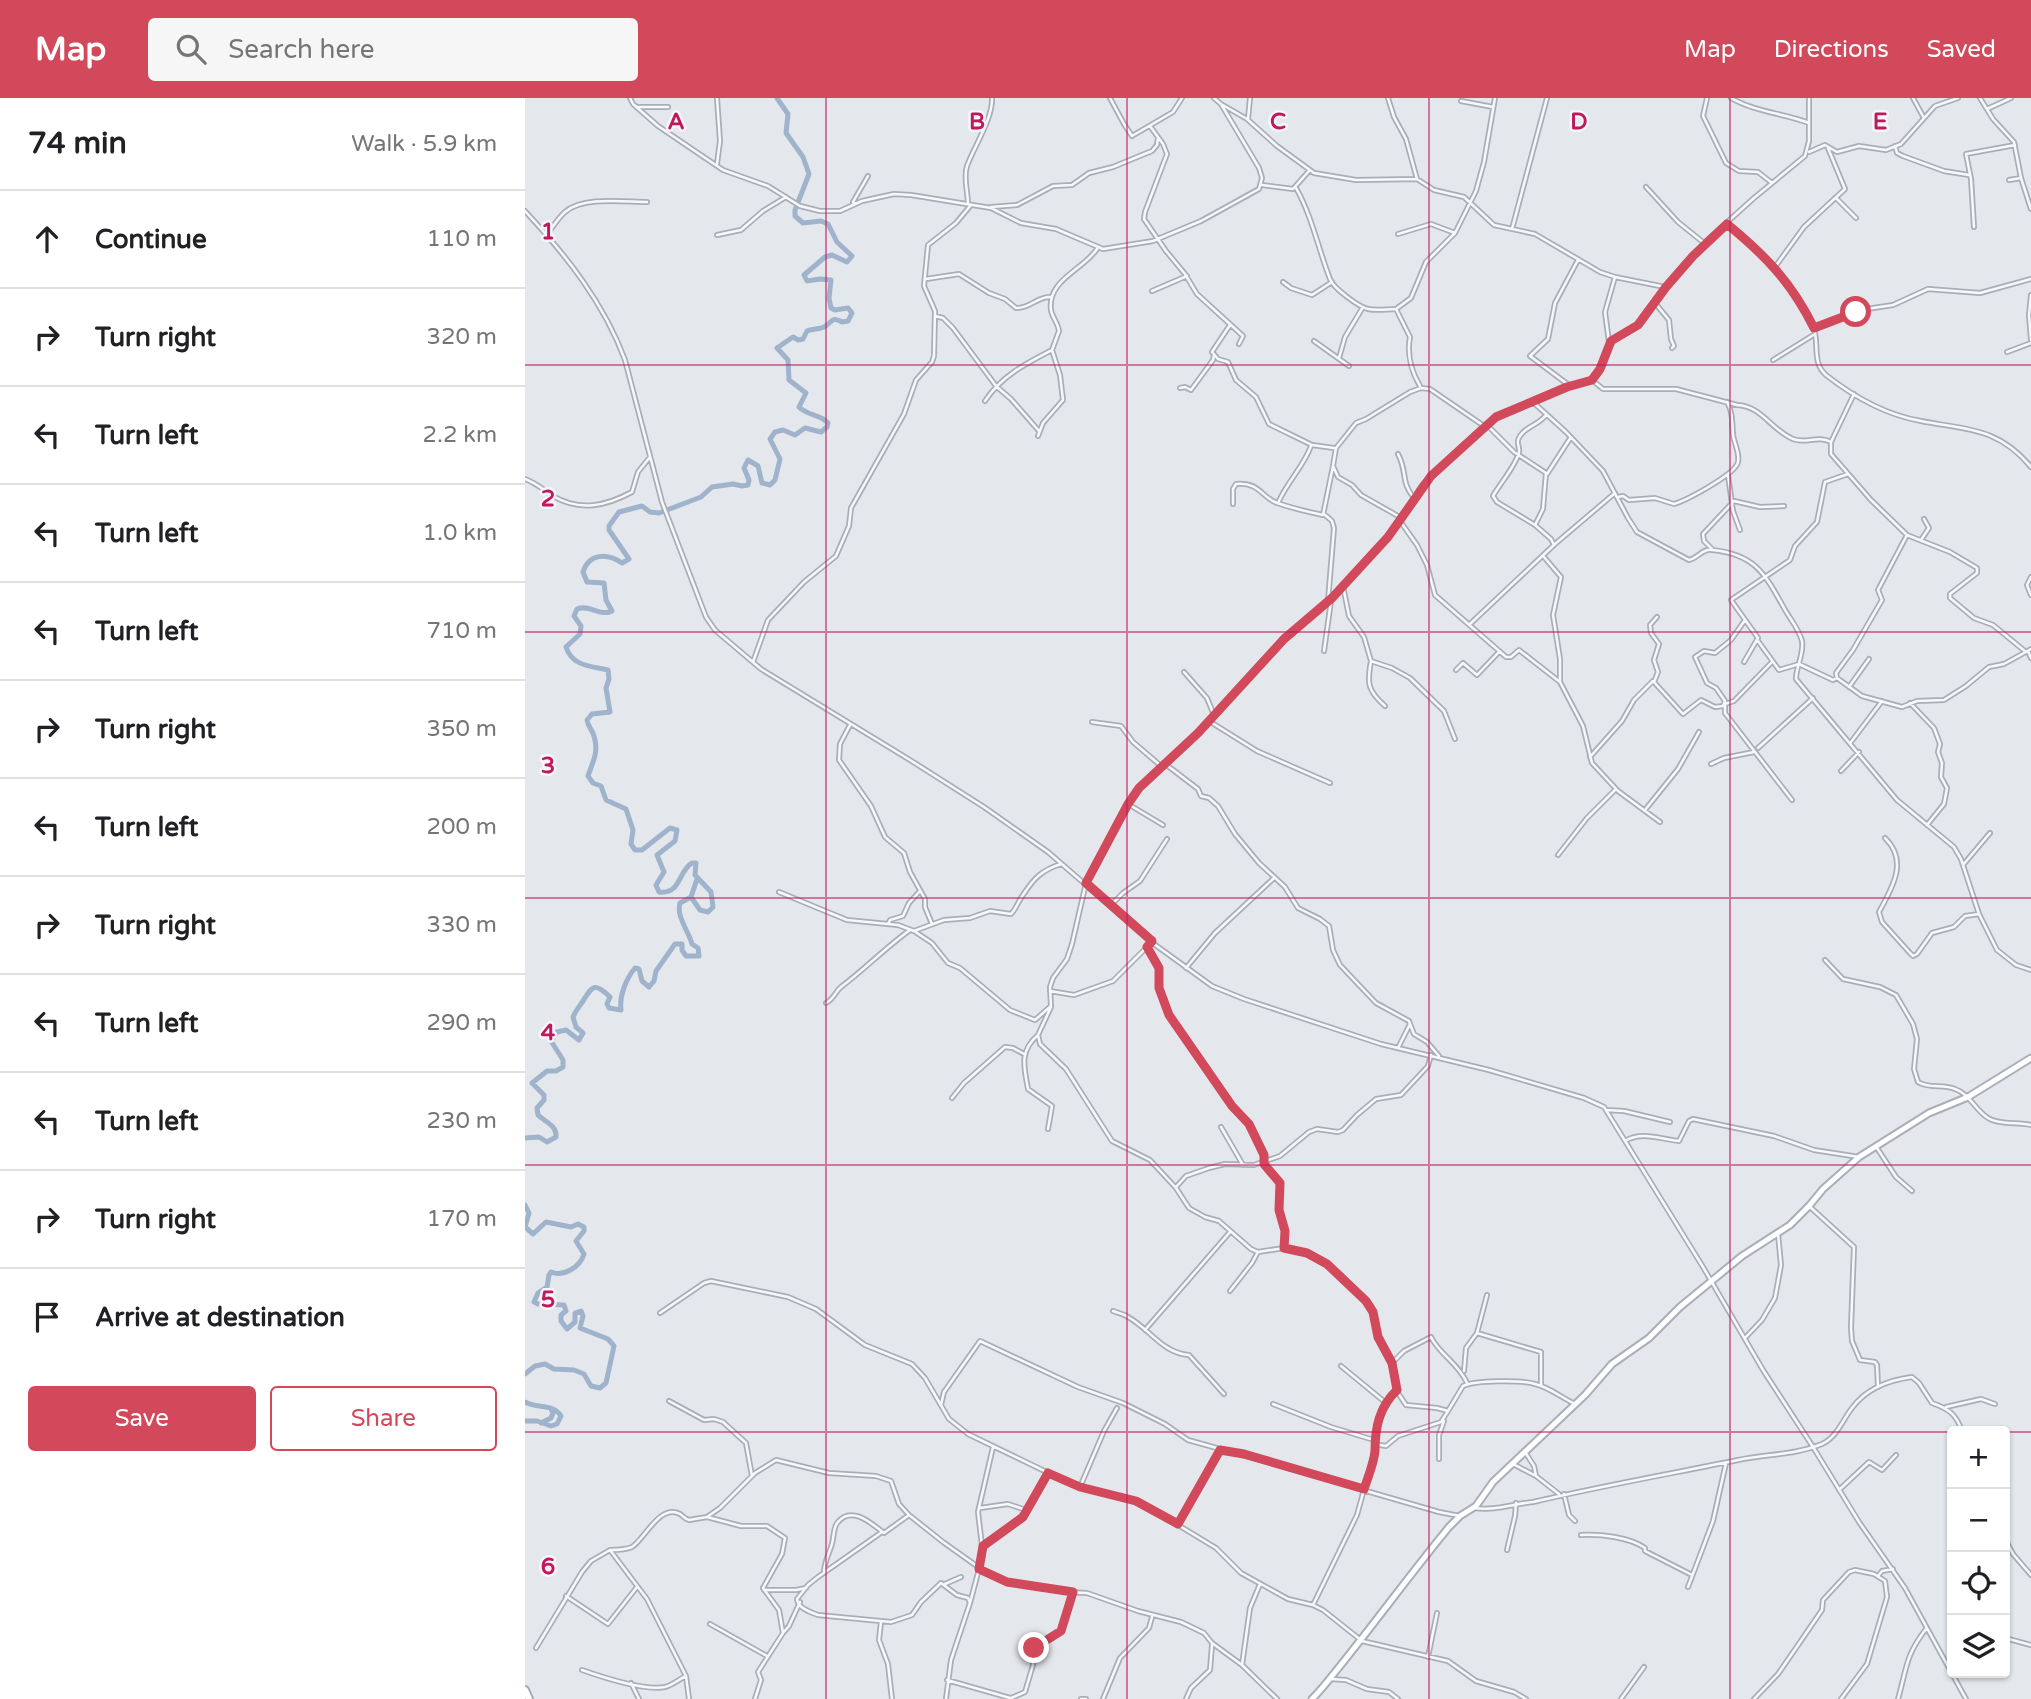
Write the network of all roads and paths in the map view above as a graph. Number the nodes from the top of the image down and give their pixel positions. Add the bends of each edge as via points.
1 (630, 98) edge
2 (717, 98) edge
3 (992, 98) edge
4 (1110, 98) edge
5 (1182, 98) edge
6 (1214, 98) edge
7 (1250, 98) edge
8 (1388, 98) edge
9 (1495, 98) edge
10 (1547, 98) edge
11 (1707, 98) edge
12 (1731, 98) edge
13 (1809, 98) edge
14 (1913, 98) edge
15 (1958, 98) edge
16 (1980, 98) edge
17 (2011, 98) edge
18 (1461, 101) dead end
19 (1221, 104) junction
20 (638, 107) junction
21 (668, 107) dead end
22 (1493, 107) junction
23 (1987, 109) junction
24 (1924, 118) junction
25 (1248, 119) junction
26 (1809, 124) junction
27 (1150, 126) junction
28 (1158, 135) junction
29 (2015, 145) junction
30 (1895, 146) junction
31 (1828, 148) junction
32 (1808, 152) junction
33 (717, 165) junction
34 (1309, 171) junction
35 (1969, 174) junction
36 (867, 176) dead end
37 (2021, 178) junction
38 (1417, 179) junction
39 (2009, 180) dead end
40 (1772, 183) junction
41 (1262, 185) junction
42 (1646, 187) dead end
43 (1296, 188) junction
44 (786, 197) junction
45 (1836, 199) junction
46 (647, 202) dead end
47 (1470, 203) junction
48 (855, 204) junction
49 (970, 205) junction
50 (987, 208) junction
51 (2031, 208) edge
52 (525, 211) edge
53 (1856, 218) dead end
54 (1727, 224) junction
55 (1974, 227) dead end
56 (1512, 229) junction
57 (1455, 233) junction
58 (547, 234) junction
59 (1398, 234) dead end
60 (717, 235) dead end
61 (1158, 239) junction
62 (1704, 243) junction
63 (1098, 248) junction
64 (1578, 260) junction
65 (1775, 267) junction
66 (1187, 276) junction
67 (1615, 277) junction
68 (924, 279) junction
69 (2031, 279) edge
70 (1283, 282) dead end
71 (1332, 282) junction
72 (1666, 287) junction
73 (1152, 291) dead end
74 (2031, 295) edge
75 (1051, 297) junction
76 (1655, 303) junction
77 (1363, 307) junction
78 (1396, 309) junction
79 (935, 316) junction
80 (2030, 316) edge
81 (1230, 325) junction
82 (1814, 328) junction
83 (1815, 334) junction
84 (1314, 341) dead end
85 (2031, 342) edge
86 (1609, 343) junction
87 (1239, 344) dead end
88 (1672, 348) dead end
89 (1052, 350) junction
90 (2007, 352) dead end
91 (1214, 355) junction
92 (1339, 358) junction
93 (1773, 360) dead end
94 (1349, 366) dead end
95 (1592, 380) junction
96 (996, 386) junction
97 (1570, 386) junction
98 (1180, 388) dead end
99 (1421, 388) junction
100 (1854, 394) junction
101 (1724, 400) junction
102 (985, 401) dead end
103 (1534, 402) junction
104 (1546, 414) junction
105 (1485, 426) junction
106 (1571, 437) junction
107 (1831, 442) junction
108 (1312, 445) junction
109 (1336, 448) junction
110 (1398, 454) dead end
111 (1517, 454) junction
112 (650, 457) junction
113 (1333, 466) junction
114 (2031, 467) edge
115 (1547, 474) junction
116 (1848, 474) junction
117 (1728, 475) junction
118 (525, 479) edge
119 (1616, 492) junction
120 (1618, 497) junction
121 (1414, 498) junction
122 (1734, 501) junction
123 (1278, 503) junction
124 (1233, 504) dead end
125 (1784, 506) dead end
126 (1324, 514) junction
127 (1403, 516) junction
128 (1924, 519) dead end
129 (1400, 521) junction
130 (1535, 524) junction
131 (1740, 530) dead end
132 (1907, 535) junction
133 (1921, 540) junction
134 (1554, 545) junction
135 (1713, 550) junction
136 (1543, 557) junction
137 (1767, 576) junction
138 (2031, 577) edge
139 (1343, 586) junction
140 (2031, 595) edge
141 (1332, 598) junction
142 (1327, 603) junction
143 (1657, 617) dead end
144 (1745, 620) junction
145 (1470, 624) junction
146 (1758, 640) junction
147 (1324, 651) dead end
148 (1499, 651) junction
149 (2029, 651) edge
150 (2031, 658) edge
151 (1869, 659) dead end
152 (1371, 661) junction
153 (753, 662) junction
154 (1744, 662) dead end
155 (1772, 662) junction
156 (1799, 664) junction
157 (1456, 670) dead end
158 (1184, 673) dead end
159 (1837, 678) junction
160 (1560, 682) junction
161 (1654, 682) junction
162 (1849, 687) junction
163 (1813, 698) junction
164 (1882, 701) junction
165 (1910, 703) junction
166 (1725, 704) junction
167 (1385, 706) dead end
168 (1214, 715) junction
169 (1209, 721) junction
170 (1092, 722) dead end
171 (849, 725) junction
172 (1699, 732) dead end
173 (1455, 739) dead end
174 (1851, 742) junction
175 (1758, 748) dead end
176 (1754, 752) junction
177 (1859, 752) junction
178 (1590, 757) junction
179 (1711, 764) dead end
180 (1162, 765) junction
181 (1842, 771) dead end
182 (1330, 783) dead end
183 (1616, 789) junction
184 (1792, 800) dead end
185 (1128, 804) junction
186 (1645, 810) junction
187 (1660, 822) dead end
188 (1163, 825) dead end
189 (1927, 825) junction
190 (1990, 833) dead end
191 (1885, 838) dead end
192 (1167, 839) dead end
193 (1558, 855) dead end
194 (1062, 864) junction
195 (1963, 865) junction
196 (1274, 878) junction
197 (1086, 883) junction
198 (920, 891) junction
199 (779, 892) dead end
200 (1111, 905) junction
201 (1979, 914) junction
202 (888, 924) junction
203 (932, 924) junction
204 (912, 930) junction
205 (1152, 941) junction
206 (1147, 947) junction
207 (1825, 960) dead end
208 (1186, 968) junction
209 (2031, 970) edge
210 (1049, 991) junction
211 (826, 1003) dead end
212 (1051, 1006) junction
213 (1409, 1024) junction
214 (1038, 1035) junction
215 (1398, 1048) junction
216 (1024, 1054) junction
217 (1431, 1055) junction
218 (1439, 1056) junction
219 (2031, 1058) edge
220 (1968, 1097) junction
221 (952, 1098) dead end
222 (1606, 1110) junction
223 (1670, 1122) dead end
224 (2031, 1125) edge
225 (1221, 1127) dead end
226 (1048, 1129) dead end
227 (1625, 1141) junction
228 (1876, 1146) junction
229 (1859, 1157) junction
230 (1264, 1161) junction
231 (1243, 1165) junction
232 (1175, 1188) junction
233 (1912, 1191) dead end
234 (1809, 1206) junction
235 (1231, 1232) junction
236 (1778, 1234) junction
237 (1284, 1248) junction
238 (1258, 1252) junction
239 (1711, 1283) junction
240 (1230, 1291) dead end
241 (1487, 1295) dead end
242 (1113, 1311) dead end
243 (660, 1313) dead end
244 (1145, 1330) junction
245 (1477, 1333) junction
246 (1744, 1339) junction
247 (1392, 1363) junction
248 (1341, 1366) dead end
249 (1463, 1373) junction
250 (1467, 1383) junction
251 (1541, 1386) junction
252 (1878, 1387) junction
253 (1397, 1390) junction
254 (1224, 1394) dead end
255 (669, 1401) dead end
256 (1386, 1403) junction
257 (1273, 1404) dead end
258 (1575, 1404) junction
259 (1995, 1404) dead end
260 (941, 1406) junction
261 (1946, 1407) junction
262 (1117, 1408) dead end
263 (1448, 1411) junction
264 (1444, 1421) junction
265 (1960, 1426) edge
266 (1374, 1442) junction
267 (993, 1446) junction
268 (1814, 1447) junction
269 (1220, 1450) junction
270 (1525, 1452) junction
271 (1896, 1455) dead end
272 (1439, 1460) dead end
273 (1727, 1463) junction
274 (1513, 1464) junction
275 (1048, 1473) junction
276 (752, 1476) junction
277 (1536, 1476) junction
278 (1080, 1487) junction
279 (1364, 1489) junction
280 (1839, 1490) junction
281 (1559, 1494) junction
282 (1564, 1494) junction
283 (1516, 1503) junction
284 (979, 1508) junction
285 (1474, 1508) junction
286 (1026, 1511) junction
287 (909, 1515) junction
288 (1460, 1516) junction
289 (707, 1517) junction
290 (1575, 1521) dead end
291 (1178, 1524) junction
292 (882, 1532) junction
293 (1581, 1535) dead end
294 (983, 1546) junction
295 (2010, 1548) edge
296 (610, 1550) junction
297 (1507, 1550) dead end
298 (979, 1569) junction
299 (1893, 1569) junction
300 (824, 1573) junction
301 (1693, 1575) junction
302 (2031, 1575) edge
303 (1878, 1576) junction
304 (961, 1577) dead end
305 (944, 1584) junction
306 (1260, 1584) junction
307 (638, 1586) junction
308 (1688, 1587) dead end
309 (806, 1588) junction
310 (764, 1590) junction
311 (1073, 1592) junction
312 (566, 1596) junction
313 (799, 1603) junction
314 (971, 1603) junction
315 (1313, 1605) junction
316 (1437, 1613) dead end
317 (1152, 1615) junction
318 (881, 1622) junction
319 (709, 1624) dead end
320 (1926, 1629) junction
321 (783, 1633) junction
322 (2010, 1639) edge
323 (1361, 1641) junction
324 (1212, 1643) junction
325 (2031, 1645) edge
326 (536, 1648) dead end
327 (767, 1656) junction
328 (1428, 1657) junction
329 (1242, 1665) junction
330 (1644, 1667) dead end
331 (582, 1670) dead end
332 (685, 1676) junction
333 (1331, 1679) junction
334 (947, 1680) junction
335 (630, 1683) junction
336 (525, 1690) edge
337 (1272, 1697) edge
338 (1009, 1698) edge
339 (529, 1699) edge
340 (639, 1699) edge
341 (689, 1699) edge
342 (755, 1699) edge
343 (892, 1699) edge
344 (946, 1699) edge
345 (1081, 1699) edge
346 (1086, 1699) edge
347 (1103, 1699) edge
348 (1186, 1699) edge
349 (1277, 1699) edge
350 (1312, 1699) edge
351 (1398, 1699) edge
352 (1526, 1699) edge
353 (1621, 1699) edge
354 (1754, 1699) edge
355 (1841, 1699) edge
356 (1898, 1699) edge
357 (1966, 1699) edge

1 - 20 street
2 - 33 street
3 - 49 street via 967,165
4 - 27 street via 1131,135
5 - 27 street via 1173,112
6 - 19 street
7 - 25 street
8 - 38 street
9 - 22 street
10 - 56 street
11 - 40 street via 1703,116 1722,158 1732,168 1758,172
12 - 26 street
13 - 26 street
14 - 24 street
15 - 24 street via 1935,107
16 - 23 street
17 - 23 street
18 - 22 street
19 - 25 street
19 - 41 street via 1259,168
20 - 21 street
20 - 33 street
22 - 47 street via 1484,162
23 - 29 street
24 - 30 street
25 - 34 street
26 - 32 street
27 - 28 street
28 - 50 street via 1152,150 1093,171 1072,185 1053,186 1017,205
28 - 61 street via 1167,154 1143,217
29 - 35 street via 1966,154
29 - 37 street
30 - 31 street via 1881,150 1859,146 1837,152
30 - 35 street via 1903,156 1944,171
31 - 32 street via 1825,145
31 - 45 street via 1846,187
32 - 40 street
33 - 44 street
34 - 38 street via 1356,180
34 - 43 street
35 - 55 street
36 - 48 street
37 - 39 street
37 - 51 street
38 - 47 street
40 - 54 street
41 - 43 street
41 - 61 street
42 - 62 street
43 - 71 street
44 - 48 street via 800,206 832,212
44 - 60 street via 741,230
45 - 53 street
45 - 65 street via 1804,227
46 - 58 street via 601,201 573,207
47 - 56 street via 1494,225
47 - 57 street
48 - 49 street via 901,194
49 - 50 street
49 - 68 street via 956,223 929,243
50 - 63 street
52 - 58 street
54 - 62 street
54 - 65 street
56 - 64 street via 1541,236
57 - 59 street via 1431,224
57 - 78 street via 1426,262 1411,298
58 - 112 street via 617,337
61 - 63 street
61 - 66 street
62 - 72 street
63 - 75 street
64 - 67 street
64 - 97 street via 1555,303 1548,339 1530,356
65 - 82 street
66 - 73 street
66 - 81 street via 1197,294
67 - 72 street
67 - 86 street via 1605,312
68 - 75 street via 959,274 1016,308
68 - 79 street
69 - 82 street via 1980,293 1928,289
70 - 71 street via 1312,295
71 - 77 street
72 - 76 street
74 - 80 street
75 - 89 street via 1059,331
76 - 86 street via 1638,325
76 - 88 street via 1669,320
77 - 78 street
77 - 92 street via 1345,337
78 - 99 street via 1410,337 1409,357
79 - 96 street via 953,328
79 - 153 street via 932,362 915,380 904,414 851,509 836,556 768,620
80 - 85 street
81 - 87 street via 1243,336
81 - 91 street via 1212,349
82 - 83 street
83 - 93 street
83 - 100 street via 1820,369
84 - 92 street
85 - 90 street
86 - 95 street
89 - 96 street via 1025,363
89 - 96 street via 1063,400 1039,434
91 - 98 street via 1191,390
91 - 108 street via 1228,362 1236,380 1255,396 1269,424
92 - 94 street
95 - 97 street
95 - 101 street via 1603,389 1664,388
96 - 102 street
97 - 103 street
99 - 105 street via 1430,389
99 - 109 street via 1356,423
100 - 107 street
100 - 114 street via 1905,417 1983,432 2012,448
101 - 107 street via 1752,407 1791,438
101 - 117 street via 1732,415 1738,461
103 - 104 street
103 - 105 street
104 - 106 street
104 - 111 street via 1519,437
105 - 111 street
105 - 121 street
106 - 115 street
106 - 119 street via 1604,471
107 - 116 street via 1834,460
108 - 109 street
108 - 123 street
109 - 113 street
110 - 121 street via 1405,486
111 - 115 street
111 - 130 street via 1493,498
112 - 118 street via 638,472 632,492 592,507 562,501
112 - 153 street via 680,554 709,623
113 - 126 street
113 - 127 street via 1338,477 1358,492
115 - 130 street via 1543,509
116 - 132 street
116 - 137 street via 1825,482 1816,524 1795,546 1790,560
117 - 120 street via 1674,504 1655,498
117 - 122 street
119 - 120 street
119 - 134 street
120 - 135 street via 1632,526 1654,543 1689,560
121 - 127 street
122 - 125 street
122 - 131 street
122 - 135 street via 1702,535
123 - 124 street via 1258,488 1238,484 1233,489
123 - 126 street
126 - 142 street via 1334,528
127 - 129 street
128 - 133 street via 1929,528
129 - 139 street
129 - 145 street via 1427,565 1434,593
130 - 134 street
132 - 133 street
132 - 159 street via 1878,590 1882,600
133 - 149 street via 1977,568 1950,598
134 - 136 street
135 - 137 street via 1747,560
136 - 145 street
136 - 160 street via 1561,577 1553,615
137 - 144 street via 1731,600
137 - 156 street via 1801,639
138 - 140 street via 2027,585
139 - 141 street
139 - 152 street via 1349,616 1364,637
141 - 142 street
141 - 147 street
142 - 168 street via 1284,639
143 - 161 street via 1650,625 1659,644
144 - 146 street
144 - 166 street via 1715,653 1704,651 1695,657 1707,683
145 - 148 street
146 - 154 street
146 - 155 street
148 - 157 street via 1477,675 1463,663
148 - 160 street via 1509,658 1521,651
149 - 150 street
149 - 165 street via 1989,667 1944,700
151 - 162 street
152 - 167 street via 1368,683
152 - 173 street via 1410,678 1444,711
153 - 171 street
155 - 156 street via 1782,671
155 - 166 street via 1734,701
156 - 159 street
156 - 163 street via 1796,678
158 - 168 street via 1207,698
159 - 162 street
160 - 178 street via 1583,726
161 - 166 street via 1683,714 1701,700 1718,708
161 - 178 street via 1634,700
162 - 164 street
163 - 174 street
163 - 175 street
164 - 165 street via 1900,707
164 - 174 street
165 - 189 street via 1934,728 1940,744 1941,777 1947,788 1944,804
166 - 176 street via 1725,713
168 - 169 street
169 - 180 street
169 - 182 street via 1257,751
170 - 180 street via 1121,726
171 - 194 street via 984,807
171 - 198 street via 839,760 871,806 885,837 904,853
172 - 186 street via 1678,769
174 - 177 street
176 - 179 street
176 - 184 street
177 - 181 street
177 - 189 street via 1897,800
178 - 183 street
180 - 185 street
180 - 196 street via 1218,806 1235,834
183 - 186 street
183 - 193 street
185 - 188 street
185 - 197 street
186 - 187 street
189 - 195 street via 1954,847
190 - 195 street
191 - 201 street via 1898,861 1879,912 1882,922 1913,956 1932,933
192 - 200 street via 1140,881
194 - 197 street
194 - 203 street via 1040,874 1011,914 990,911
195 - 201 street
196 - 208 street via 1215,933
196 - 213 street via 1298,908 1329,926 1340,965 1377,1003
197 - 200 street
197 - 210 street via 1069,956
198 - 202 street via 903,916
198 - 203 street
199 - 202 street via 847,920
200 - 205 street
201 - 209 street via 1999,952
202 - 204 street
203 - 204 street
204 - 211 street via 880,952
204 - 212 street via 1010,1010 1035,1020
205 - 206 street
205 - 208 street
206 - 210 street via 1113,982 1074,995
206 - 230 street via 1159,968 1159,988 1169,1015 1249,1124
207 - 220 street via 1843,979 1896,995 1917,1039 1914,1069 1918,1082 1955,1089
208 - 215 street via 1212,986 1244,999
210 - 212 street
212 - 214 street
213 - 215 street
213 - 218 street
214 - 216 street
214 - 232 street via 1040,1044 1066,1069 1112,1141 1150,1160
215 - 217 street
216 - 221 street via 1005,1047
216 - 226 street via 1028,1089 1052,1106
217 - 218 street
217 - 230 street via 1428,1066 1401,1095 1376,1099 1343,1130 1313,1130 1287,1152
218 - 222 street via 1584,1098
219 - 220 street
220 - 224 street via 1991,1121
220 - 228 street
222 - 223 street
222 - 227 street
225 - 231 street
227 - 229 street via 1647,1135 1679,1141 1693,1119
227 - 239 street
228 - 229 street
228 - 233 street via 1896,1177
229 - 234 street
230 - 231 street
230 - 237 street via 1280,1183
231 - 232 street via 1225,1164 1191,1174
232 - 235 street via 1189,1208 1219,1221
234 - 236 street
234 - 252 street via 1854,1247 1852,1341 1860,1360 1877,1365
235 - 238 street
235 - 244 street
236 - 239 street
236 - 246 street via 1781,1265 1775,1298
237 - 238 street
237 - 247 street via 1327,1264 1366,1301
238 - 240 street
239 - 246 street
239 - 258 street via 1612,1364
241 - 245 street
242 - 244 street
243 - 260 street via 711,1281 797,1300 817,1309 865,1345 912,1364
244 - 254 street via 1178,1354 1189,1355
245 - 249 street via 1467,1348
245 - 251 street via 1541,1352
246 - 268 street
247 - 249 street via 1431,1336
247 - 253 street
248 - 256 street
249 - 250 street
250 - 251 street via 1532,1382
250 - 263 street
251 - 258 street
252 - 261 street via 1912,1377 1932,1403
252 - 268 street via 1864,1394 1830,1440
253 - 256 street
253 - 263 street via 1406,1405
255 - 276 street via 705,1420 723,1422 746,1443
256 - 266 street
257 - 266 street
258 - 270 street
259 - 261 street via 1982,1399
260 - 267 street via 959,1429
260 - 269 street via 944,1392 982,1341 1123,1403 1188,1440
261 - 265 street
262 - 278 street
263 - 264 street
264 - 266 street via 1398,1436 1386,1446
264 - 272 street
266 - 279 street
267 - 275 street
267 - 284 street
268 - 273 street
268 - 280 street
269 - 279 street
269 - 291 street
270 - 274 street
270 - 277 street
271 - 280 street via 1882,1470 1869,1462
273 - 282 street
273 - 301 street
274 - 277 street
274 - 285 street
275 - 278 street
275 - 286 street
276 - 287 street via 778,1460 829,1473 879,1476 891,1481 899,1504
276 - 289 street
277 - 281 street
278 - 291 street via 1130,1499
279 - 288 street
279 - 315 street via 1355,1519
280 - 299 street
281 - 282 street
281 - 283 street
282 - 290 street
283 - 285 street via 1495,1510
283 - 297 street
284 - 286 street via 1008,1504
284 - 294 street
285 - 288 street
286 - 294 street
287 - 292 street
287 - 298 street
288 - 323 street
289 - 296 street via 689,1520 667,1514 634,1546
289 - 310 street via 767,1527 785,1538
291 - 306 street
292 - 300 street
292 - 300 street via 862,1517 840,1520
293 - 301 street via 1633,1542
294 - 298 street
295 - 302 street
296 - 307 street
296 - 312 street via 588,1563
298 - 311 street via 1007,1582
298 - 314 street
299 - 303 street
299 - 320 street
300 - 309 street
301 - 308 street
303 - 354 street via 1855,1570 1845,1576 1823,1600 1822,1610 1778,1674
303 - 355 street via 1886,1582 1887,1594 1871,1650 1864,1670
304 - 305 street
305 - 314 street
305 - 318 street via 912,1615
306 - 315 street via 1297,1603
306 - 329 street via 1250,1608
307 - 312 street via 608,1624
307 - 332 street
309 - 310 street
309 - 313 street via 797,1599
310 - 321 street via 779,1610
311 - 317 street
311 - 338 street via 1061,1631 1033,1650 1025,1692
312 - 326 street
313 - 318 street via 818,1615
313 - 321 street
314 - 334 street
315 - 323 street
316 - 328 street
317 - 324 street via 1199,1630
317 - 347 street via 1149,1628 1121,1658
318 - 343 street via 879,1640 888,1664
319 - 327 street
320 - 356 street via 1907,1659
320 - 357 street
321 - 327 street
322 - 325 street
323 - 328 street
323 - 333 street
324 - 329 street
324 - 348 street via 1210,1670
327 - 342 street via 758,1672 761,1680
328 - 352 street via 1448,1661 1476,1681
329 - 337 street
330 - 353 street
331 - 335 street
332 - 335 street via 666,1686
332 - 341 street
333 - 350 street
333 - 351 street via 1389,1692
334 - 338 street
334 - 344 street
335 - 340 street
336 - 339 main road
337 - 349 street
345 - 346 street

